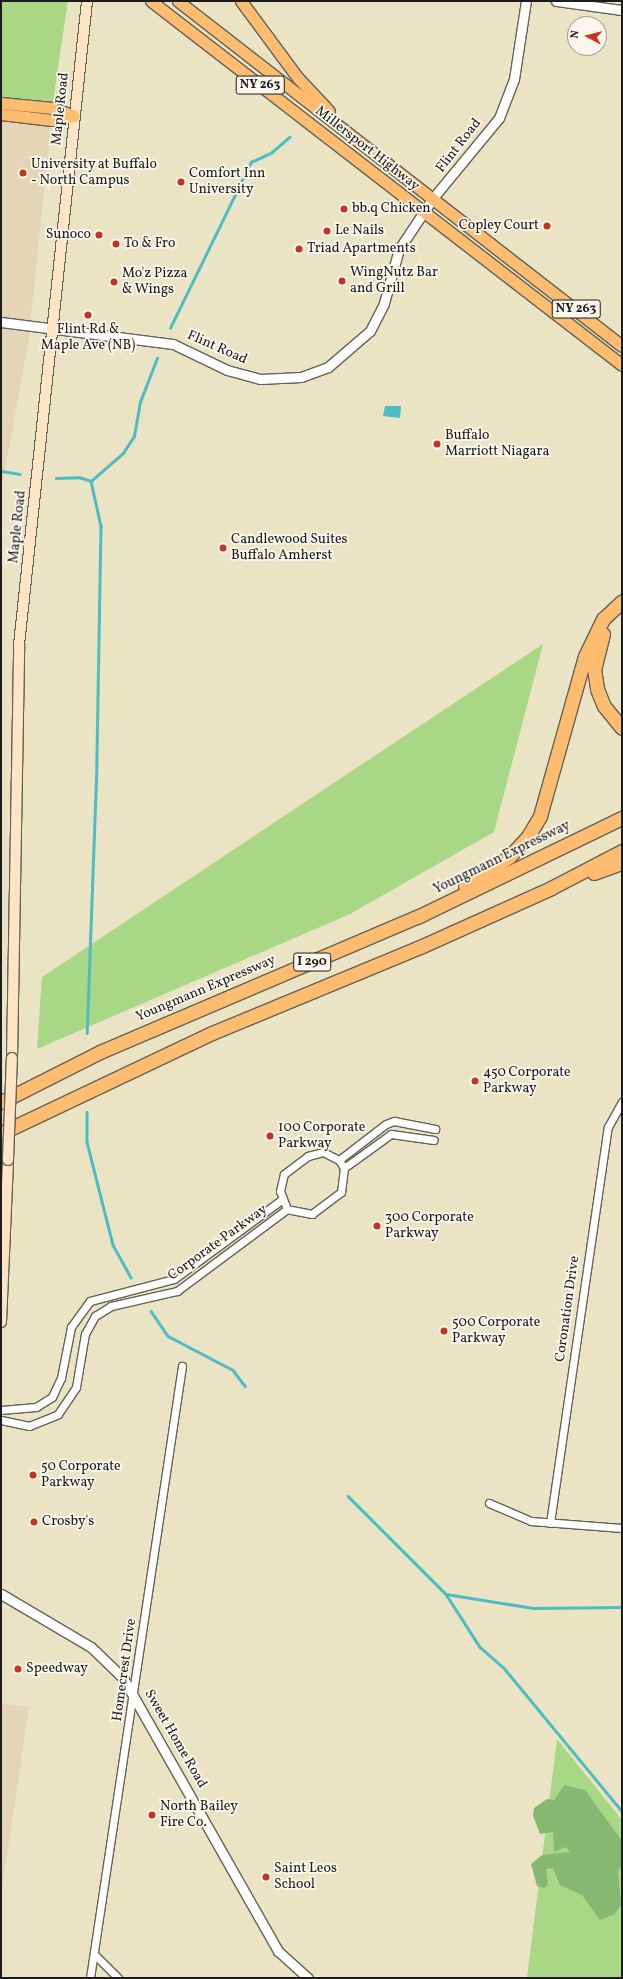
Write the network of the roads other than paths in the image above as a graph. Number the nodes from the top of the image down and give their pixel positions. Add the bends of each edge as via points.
1 (87, 1) edge
2 (151, 1) edge
3 (178, 1) edge
4 (241, 1) edge
5 (526, 1) edge
6 (556, 1) edge
7 (622, 10) edge
8 (1, 103) edge
9 (1, 114) edge
10 (74, 116) junction
11 (346, 131) junction
12 (433, 198) junction
13 (424, 211) junction
14 (1, 322) edge
15 (51, 328) junction
16 (622, 346) edge
17 (622, 365) edge
18 (622, 601) edge
19 (622, 613) edge
20 (622, 728) edge
21 (622, 818) edge
22 (622, 851) edge
23 (622, 863) edge
24 (551, 888) junction
25 (417, 917) junction
26 (1, 1102) edge
27 (622, 1102) edge
28 (434, 1129) dead end
29 (1, 1133) edge
30 (434, 1140) dead end
31 (339, 1160) junction
32 (344, 1168) junction
33 (281, 1200) junction
34 (287, 1209) junction
35 (132, 1290) junction
36 (134, 1301) junction
37 (1, 1322) edge
38 (182, 1366) dead end
39 (1, 1410) edge
40 (1, 1420) edge
41 (489, 1503) dead end
42 (550, 1523) junction
43 (622, 1528) edge
44 (1, 1594) edge
45 (134, 1694) junction
46 (95, 1955) junction
47 (90, 1978) edge
48 (118, 1978) edge
49 (308, 1978) edge

1 - 10 main road, Maple Road
2 - 13 main road, Millersport Highway / NY 263
3 - 11 main road, Millersport Highway / NY 263
4 - 11 main road via 298,78
5 - 12 street, Flint Road via 517,68 505,107 446,187
6 - 7 street
8 - 10 main road via 53,108
9 - 10 main road via 52,120
10 - 15 main road, Maple Road
11 - 12 main road, Millersport Highway / NY 263
12 - 13 street, Flint Road
12 - 16 main road, Millersport Highway / NY 263
13 - 15 street, Flint Road via 399,249 384,303 370,331 350,352 310,374 276,380 250,378 173,344
13 - 17 main road, Millersport Highway / NY 263
14 - 15 street, Flint Road
15 - 37 main road, Maple Road, bridge via 19,645 12,1058
18 - 25 highway via 592,636 540,816 527,838 509,857
19 - 20 highway via 603,634 594,669 604,706
21 - 25 highway, Youngmann Expressway / I 290
22 - 24 highway, I 290
23 - 24 highway
24 - 29 highway, I 290 via 420,947 212,1033
25 - 26 highway, Youngmann Expressway / I 290 via 100,1052
27 - 42 street, Coronation Drive via 608,1127
28 - 31 street via 394,1121 386,1124
30 - 32 street via 391,1134
31 - 32 street
31 - 33 street, Corporate Parkway via 323,1152 308,1156 284,1174
32 - 34 street, Corporate Parkway via 341,1192 320,1211 302,1214
33 - 34 street, Corporate Parkway
33 - 35 street, Corporate Parkway via 174,1279
34 - 36 street, Corporate Parkway via 188,1284 165,1294
35 - 36 street
35 - 39 street, Corporate Parkway via 100,1297 79,1312 70,1327 61,1378 52,1397 36,1407
36 - 40 street, Corporate Parkway via 102,1310 91,1321 85,1334 76,1388 58,1414 29,1426
38 - 45 street, Homecrest Drive
41 - 42 street via 518,1517
42 - 43 street
44 - 45 street, Sweet Home Road via 96,1651
45 - 46 street, Homecrest Drive
45 - 49 street, Sweet Home Road via 278,1951
46 - 47 street, Homecrest Drive
46 - 48 street

